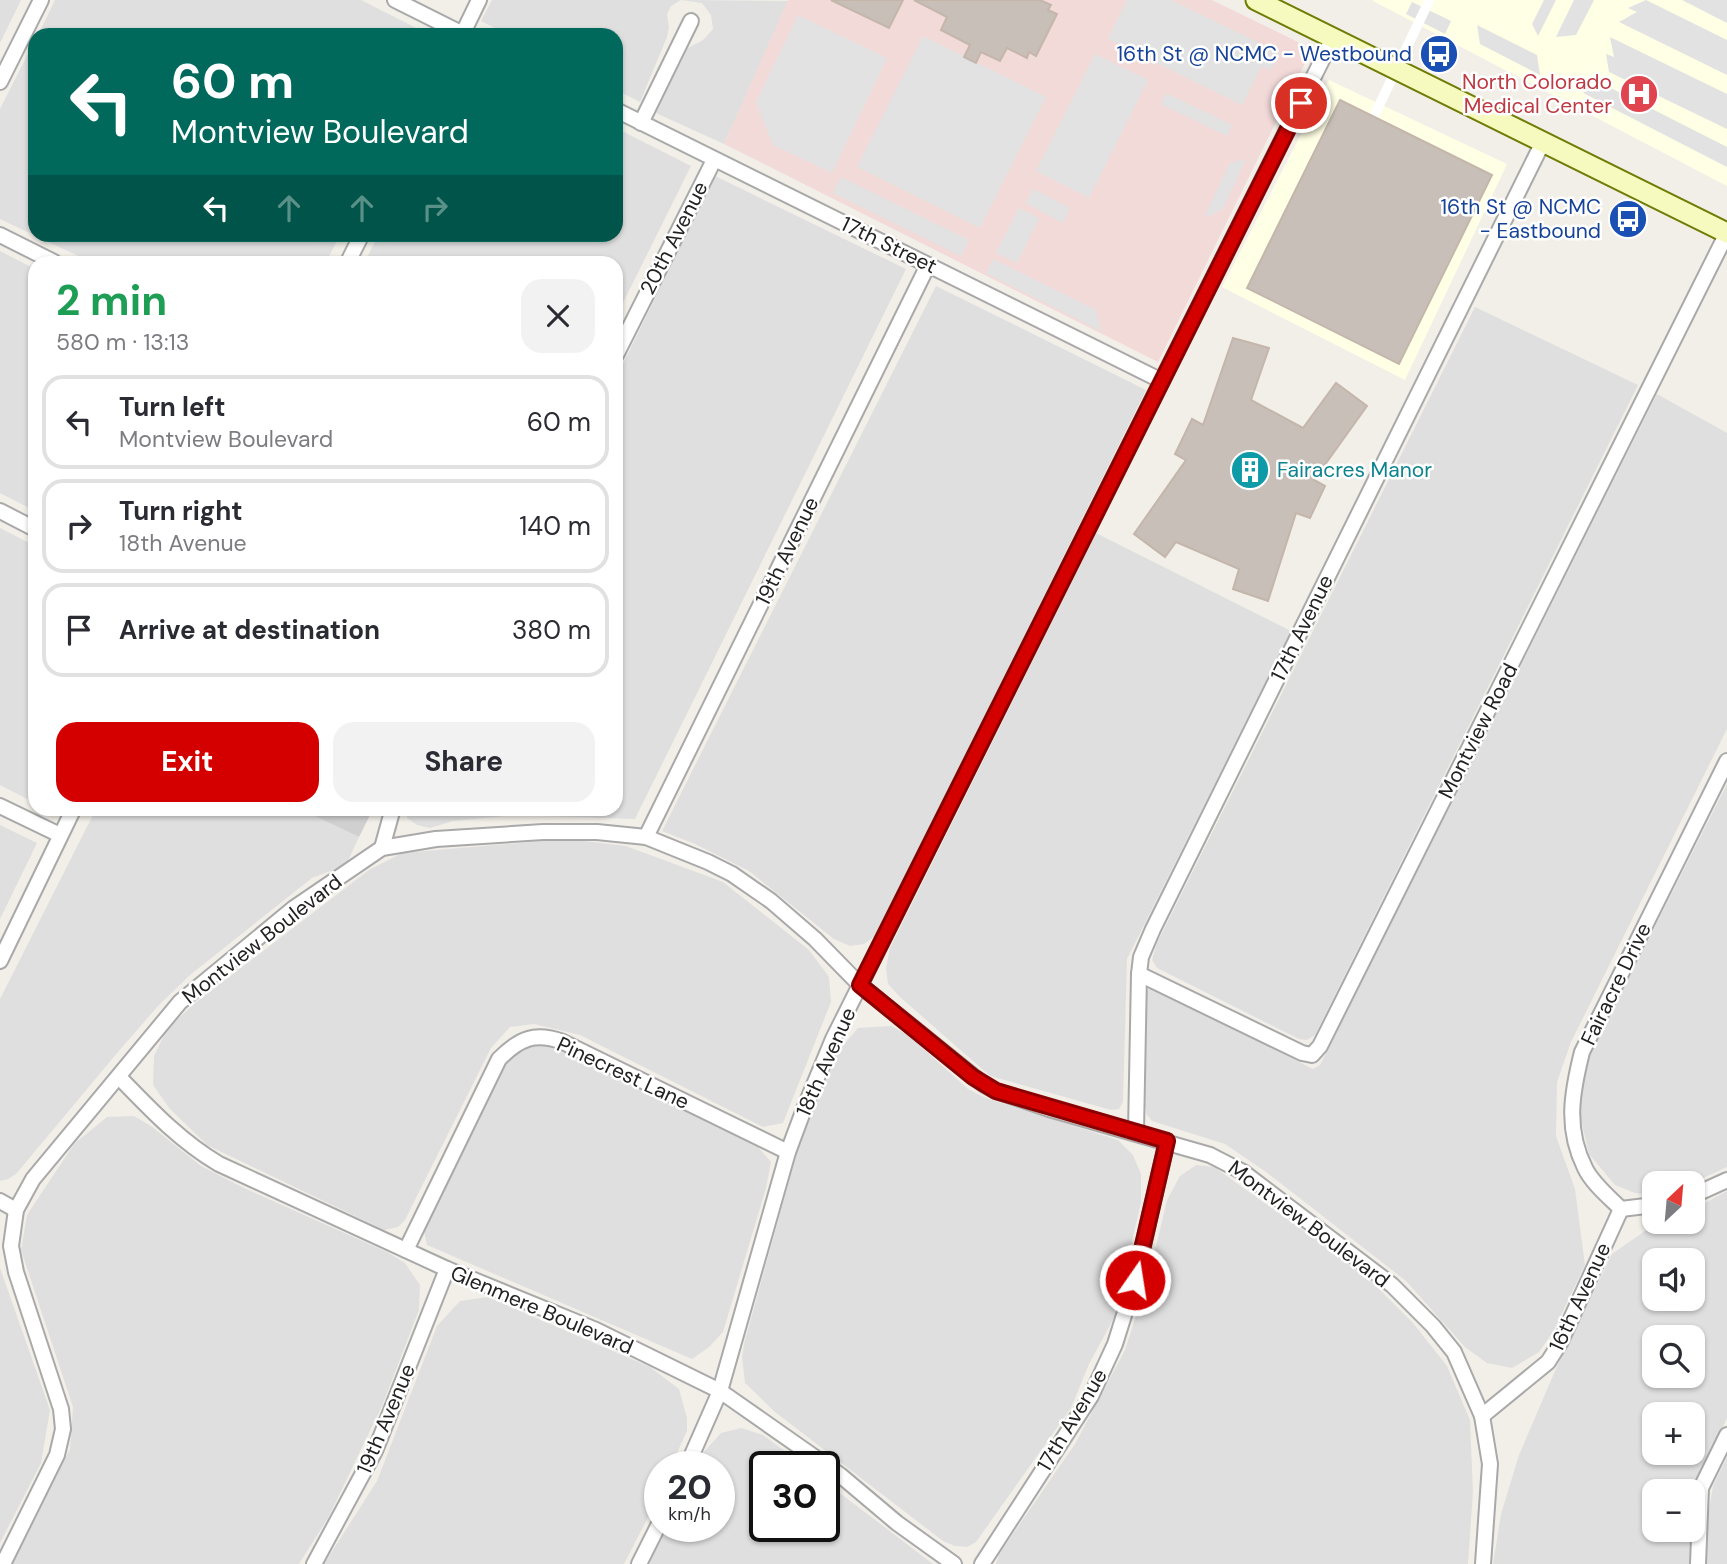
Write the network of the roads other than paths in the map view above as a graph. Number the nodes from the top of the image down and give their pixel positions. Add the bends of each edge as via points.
1 (41, 0) edge
2 (395, 0) edge
3 (479, 0) edge
4 (1256, 0) edge
5 (691, 21) dead end
6 (449, 28) edge
7 (466, 28) edge
8 (1333, 38) junction
9 (0, 82) edge
10 (623, 114) edge
11 (641, 123) junction
12 (1543, 142) junction
13 (714, 160) junction
14 (1727, 233) edge
15 (0, 236) edge
16 (42, 256) edge
17 (928, 265) junction
18 (623, 341) edge
19 (1162, 381) junction
20 (0, 511) edge
21 (28, 525) edge
22 (1727, 761) edge
23 (0, 806) edge
24 (70, 816) edge
25 (391, 816) edge
26 (60, 835) junction
27 (646, 837) junction
28 (382, 848) junction
29 (0, 961) edge
30 (1139, 974) junction
31 (860, 985) junction
32 (119, 1077) junction
33 (1136, 1132) junction
34 (1167, 1141) junction
35 (788, 1152) junction
36 (1727, 1180) edge
37 (1705, 1190) edge
38 (0, 1201) edge
39 (1642, 1206) edge
40 (1620, 1209) junction
41 (16, 1210) junction
42 (405, 1250) junction
43 (447, 1269) junction
44 (720, 1391) junction
45 (1482, 1416) junction
46 (1727, 1436) edge
47 (694, 1451) edge
48 (650, 1542) edge
49 (3, 1564) edge
50 (314, 1564) edge
51 (639, 1564) edge
52 (954, 1564) edge
53 (982, 1564) edge
54 (1483, 1564) edge
55 (1698, 1564) edge

1 - 9 street
2 - 6 street
3 - 7 street
4 - 8 main road
5 - 11 street
8 - 12 main road
8 - 19 street, 18th Avenue
10 - 11 street, 17th Street
11 - 13 street, 17th Street
12 - 14 main road
12 - 30 street, 17th Avenue via 1153,929
13 - 17 street, 17th Street
13 - 18 street, 20th Avenue
14 - 30 street, Montview Road via 1320,1046 1312,1055 1301,1054
15 - 16 street
17 - 19 street, 17th Street
17 - 27 street, 19th Avenue
19 - 31 street, 18th Avenue
20 - 21 street
22 - 40 street, Fairacre Drive via 1582,1052 1572,1090 1577,1145 1586,1170
23 - 26 street
24 - 26 street
25 - 28 street
26 - 29 street
27 - 28 street, Montview Boulevard via 543,832 436,839
27 - 31 street, Montview Boulevard via 708,862 771,901
28 - 32 street, Montview Boulevard via 295,908 180,1002
30 - 33 street, 17th Avenue
31 - 33 street, Montview Boulevard via 996,1091
31 - 35 street, 18th Avenue
32 - 41 street, Montview Boulevard via 33,1179
32 - 42 street, Glenmere Boulevard via 166,1125 219,1164
33 - 34 street, Montview Boulevard
34 - 45 street, Montview Boulevard via 1226,1161 1392,1285 1454,1352
34 - 53 street, 17th Avenue via 1115,1344 1091,1395
35 - 42 street, Pinecrest Lane via 563,1042 528,1037 499,1059
35 - 44 street, 18th Avenue
36 - 37 street
38 - 41 street
39 - 40 street
40 - 45 street, 16th Avenue via 1548,1362
41 - 49 street via 11,1246 16,1272 61,1409 63,1429 57,1455
42 - 43 street, Glenmere Boulevard
43 - 44 street, Glenmere Boulevard via 596,1331
43 - 50 street, 19th Avenue via 375,1451
44 - 47 street, 18th Avenue
44 - 52 street, Glenmere Boulevard via 840,1475
45 - 54 street via 1490,1464
46 - 55 street via 1701,1488
48 - 51 street

